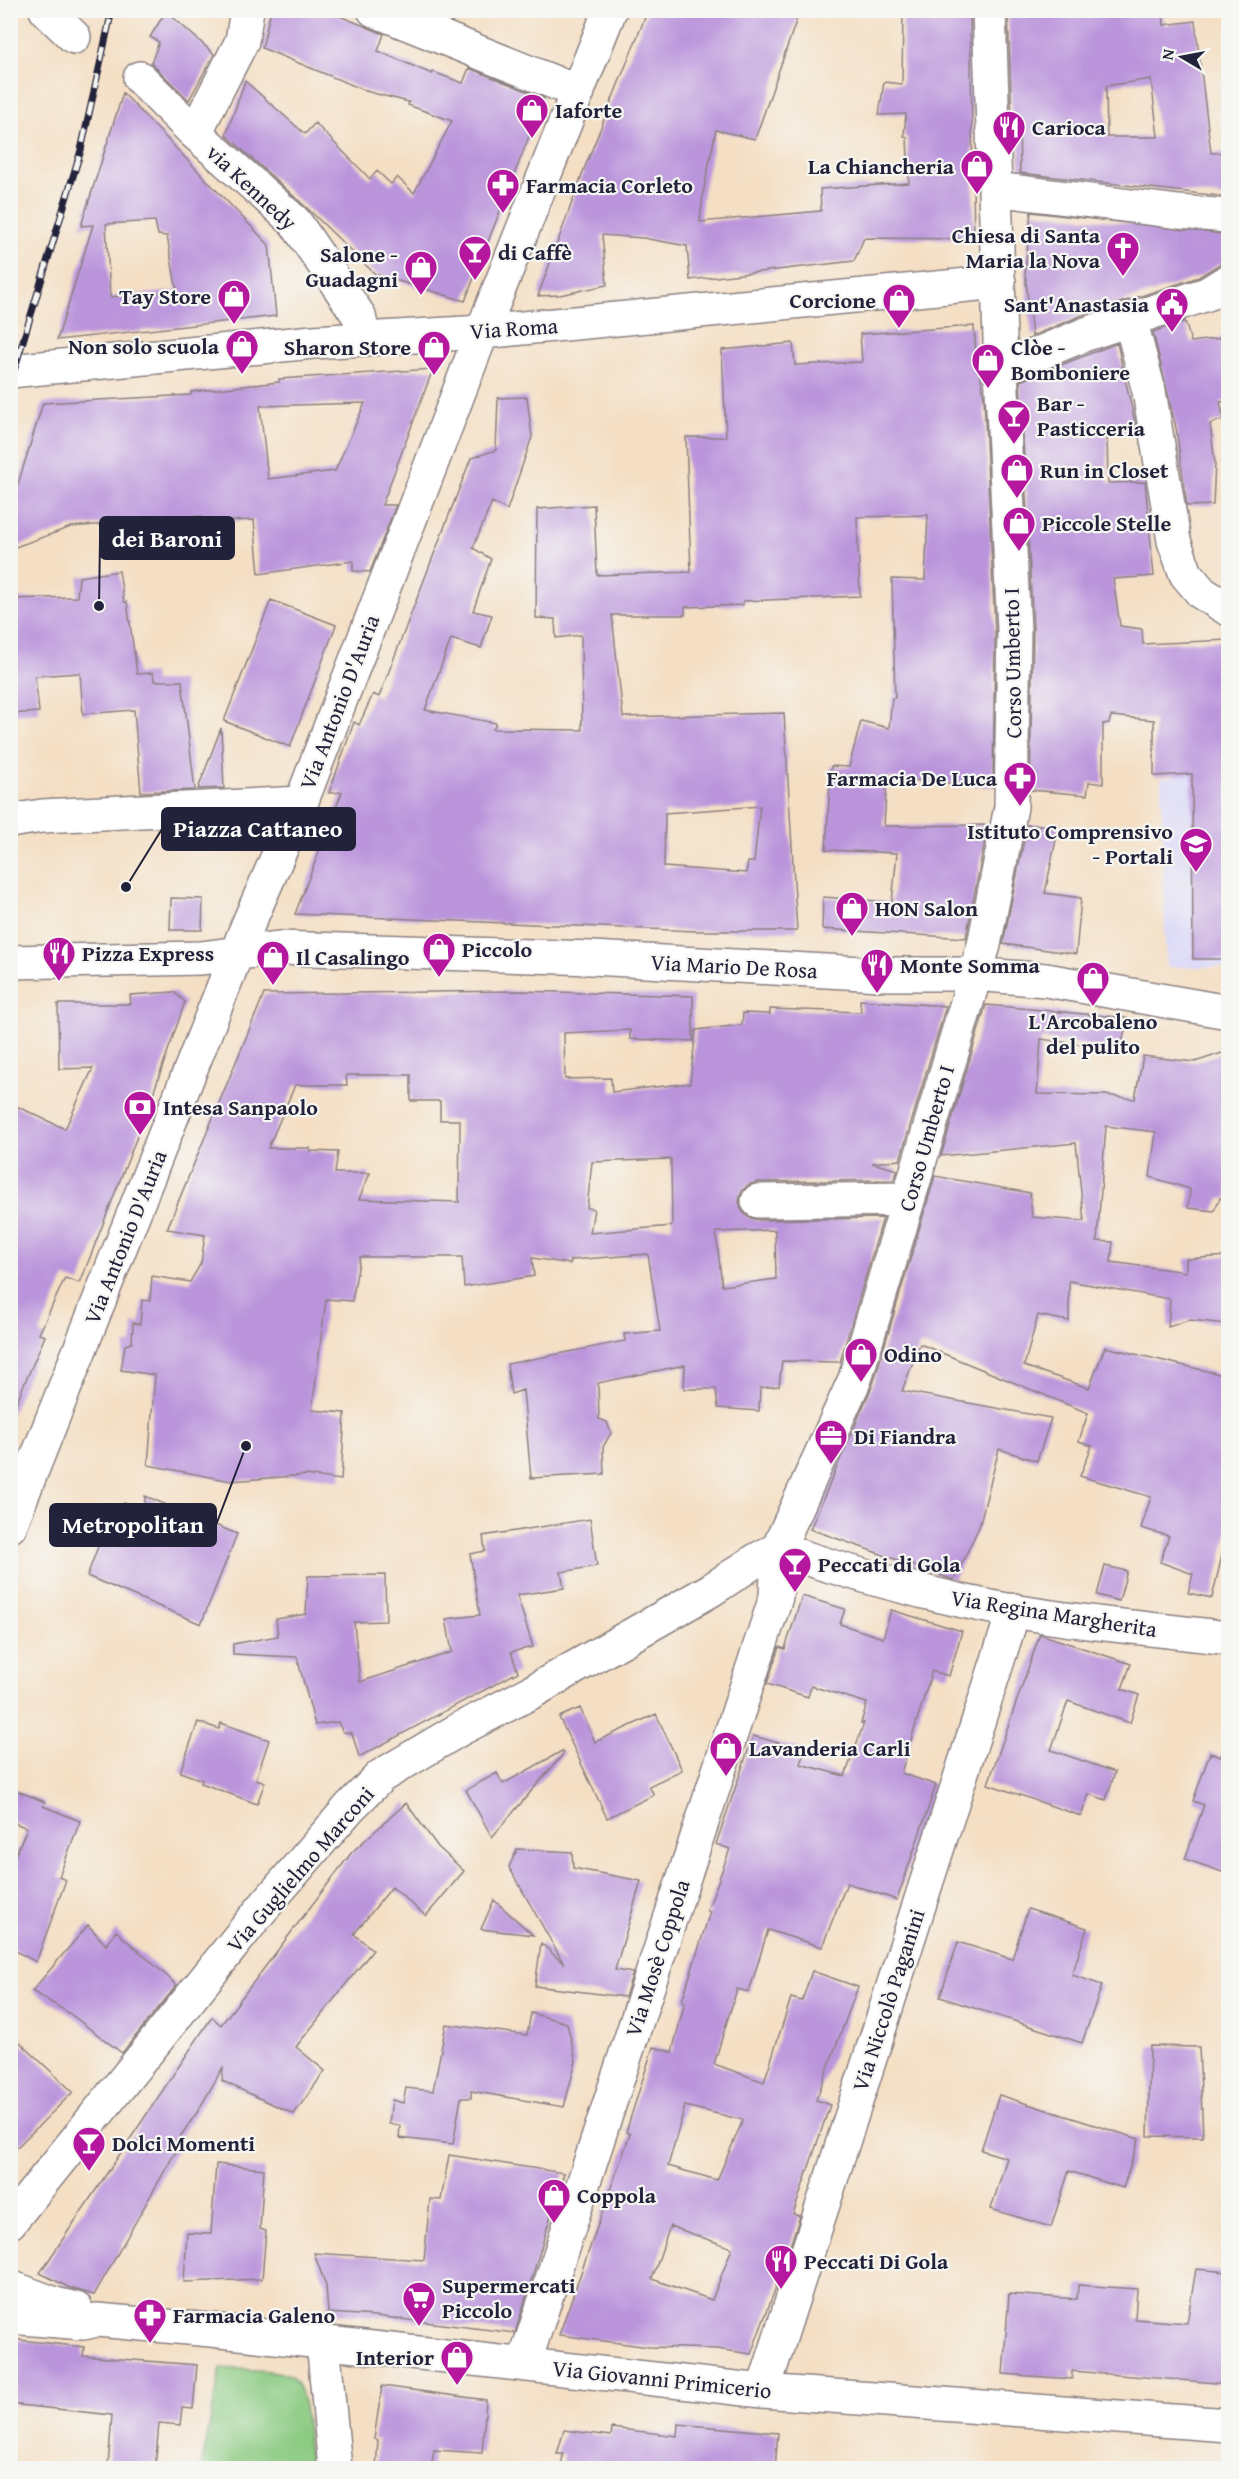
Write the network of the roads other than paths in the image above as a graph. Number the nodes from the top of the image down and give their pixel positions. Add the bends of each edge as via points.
1 (46, 10) edge
2 (247, 10) edge
3 (374, 10) edge
4 (610, 10) edge
5 (989, 10) edge
6 (74, 37) dead end
7 (140, 78) dead end
8 (578, 92) junction
9 (195, 133) junction
10 (995, 189) junction
11 (1228, 216) edge
12 (1228, 281) edge
13 (999, 282) junction
14 (1130, 319) junction
15 (482, 332) junction
16 (364, 339) junction
17 (1001, 369) junction
18 (19, 370) edge
19 (1228, 609) edge
20 (301, 803) junction
21 (10, 821) edge
22 (237, 955) junction
23 (10, 962) edge
24 (974, 975) junction
25 (1228, 1012) edge
26 (908, 1199) junction
27 (758, 1201) dead end
28 (10, 1526) edge
29 (778, 1549) junction
30 (1014, 1610) junction
31 (1228, 1638) edge
32 (10, 2222) edge
33 (10, 2287) edge
34 (10, 2317) edge
35 (96, 2320) junction
36 (323, 2342) junction
37 (524, 2364) junction
38 (763, 2391) junction
39 (1228, 2426) edge
40 (335, 2469) edge

1 - 6 street
2 - 9 street via 242,41
3 - 8 street
4 - 8 street, Via Antonio D'Auria
5 - 10 street, Corso Umberto I
7 - 9 street, via Kennedy
8 - 15 street, Via Antonio D'Auria
9 - 16 street, via Kennedy via 295,222 359,316
10 - 11 street
10 - 13 street, Corso Umberto I
12 - 14 street via 1207,294
13 - 15 street, Via Roma
13 - 17 street, Corso Umberto I
14 - 17 street
14 - 19 street via 1149,391 1174,541 1186,574 1202,593
15 - 16 street, Via Roma
15 - 20 street, Via Antonio D'Auria
16 - 18 street, Via Roma
17 - 24 street, Corso Umberto I via 1014,630 1013,763 1011,807 992,912
20 - 21 street via 42,816
20 - 22 street, Via Antonio D'Auria
22 - 23 street, Via Mario De Rosa
22 - 24 street, Via Mario De Rosa via 290,948
22 - 28 street, Via Antonio D'Auria
24 - 25 street, Via Mario De Rosa via 1046,980
24 - 26 street, Corso Umberto I
26 - 27 street
26 - 29 street, Corso Umberto I via 855,1379
29 - 30 street, Via Regina Margherita via 945,1596
29 - 32 street, Via Guglielmo Marconi via 381,1776 261,1910
29 - 37 street, Via Mosè Coppola via 776,1597
30 - 31 street, Via Regina Margherita
30 - 38 street, Via Niccolò Paganini
33 - 35 street, Via Giovanni Primicerio via 79,2310
34 - 35 street, Via Giovanni Primicerio via 83,2323
35 - 36 street, Via Giovanni Primicerio
36 - 37 street, Via Giovanni Primicerio
36 - 40 street
37 - 38 street, Via Giovanni Primicerio
38 - 39 street, Via Giovanni Primicerio

